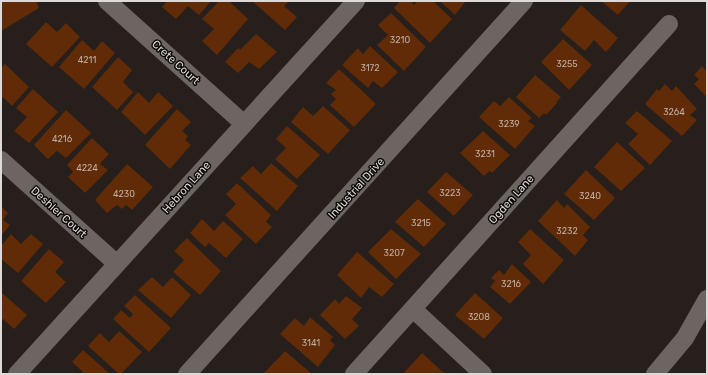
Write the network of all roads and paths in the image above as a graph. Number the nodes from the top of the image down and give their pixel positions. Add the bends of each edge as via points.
1 (107, 1) edge
2 (356, 1) edge
3 (524, 1) edge
4 (669, 24) dead end
5 (244, 124) junction
6 (1, 160) edge
7 (117, 264) junction
8 (707, 299) edge
9 (413, 309) junction
10 (17, 374) edge
11 (187, 374) edge
12 (354, 374) edge
13 (483, 374) edge
14 (655, 374) edge

1 - 5 street, Crete Court
2 - 5 street, Hebron Lane
3 - 11 street, Industrial Drive
4 - 9 street, Ogden Lane
5 - 7 street, Hebron Lane
6 - 7 street, Deshler Court
7 - 10 street, Hebron Lane
8 - 14 street via 685,338
9 - 12 street, Ogden Lane
9 - 13 street

